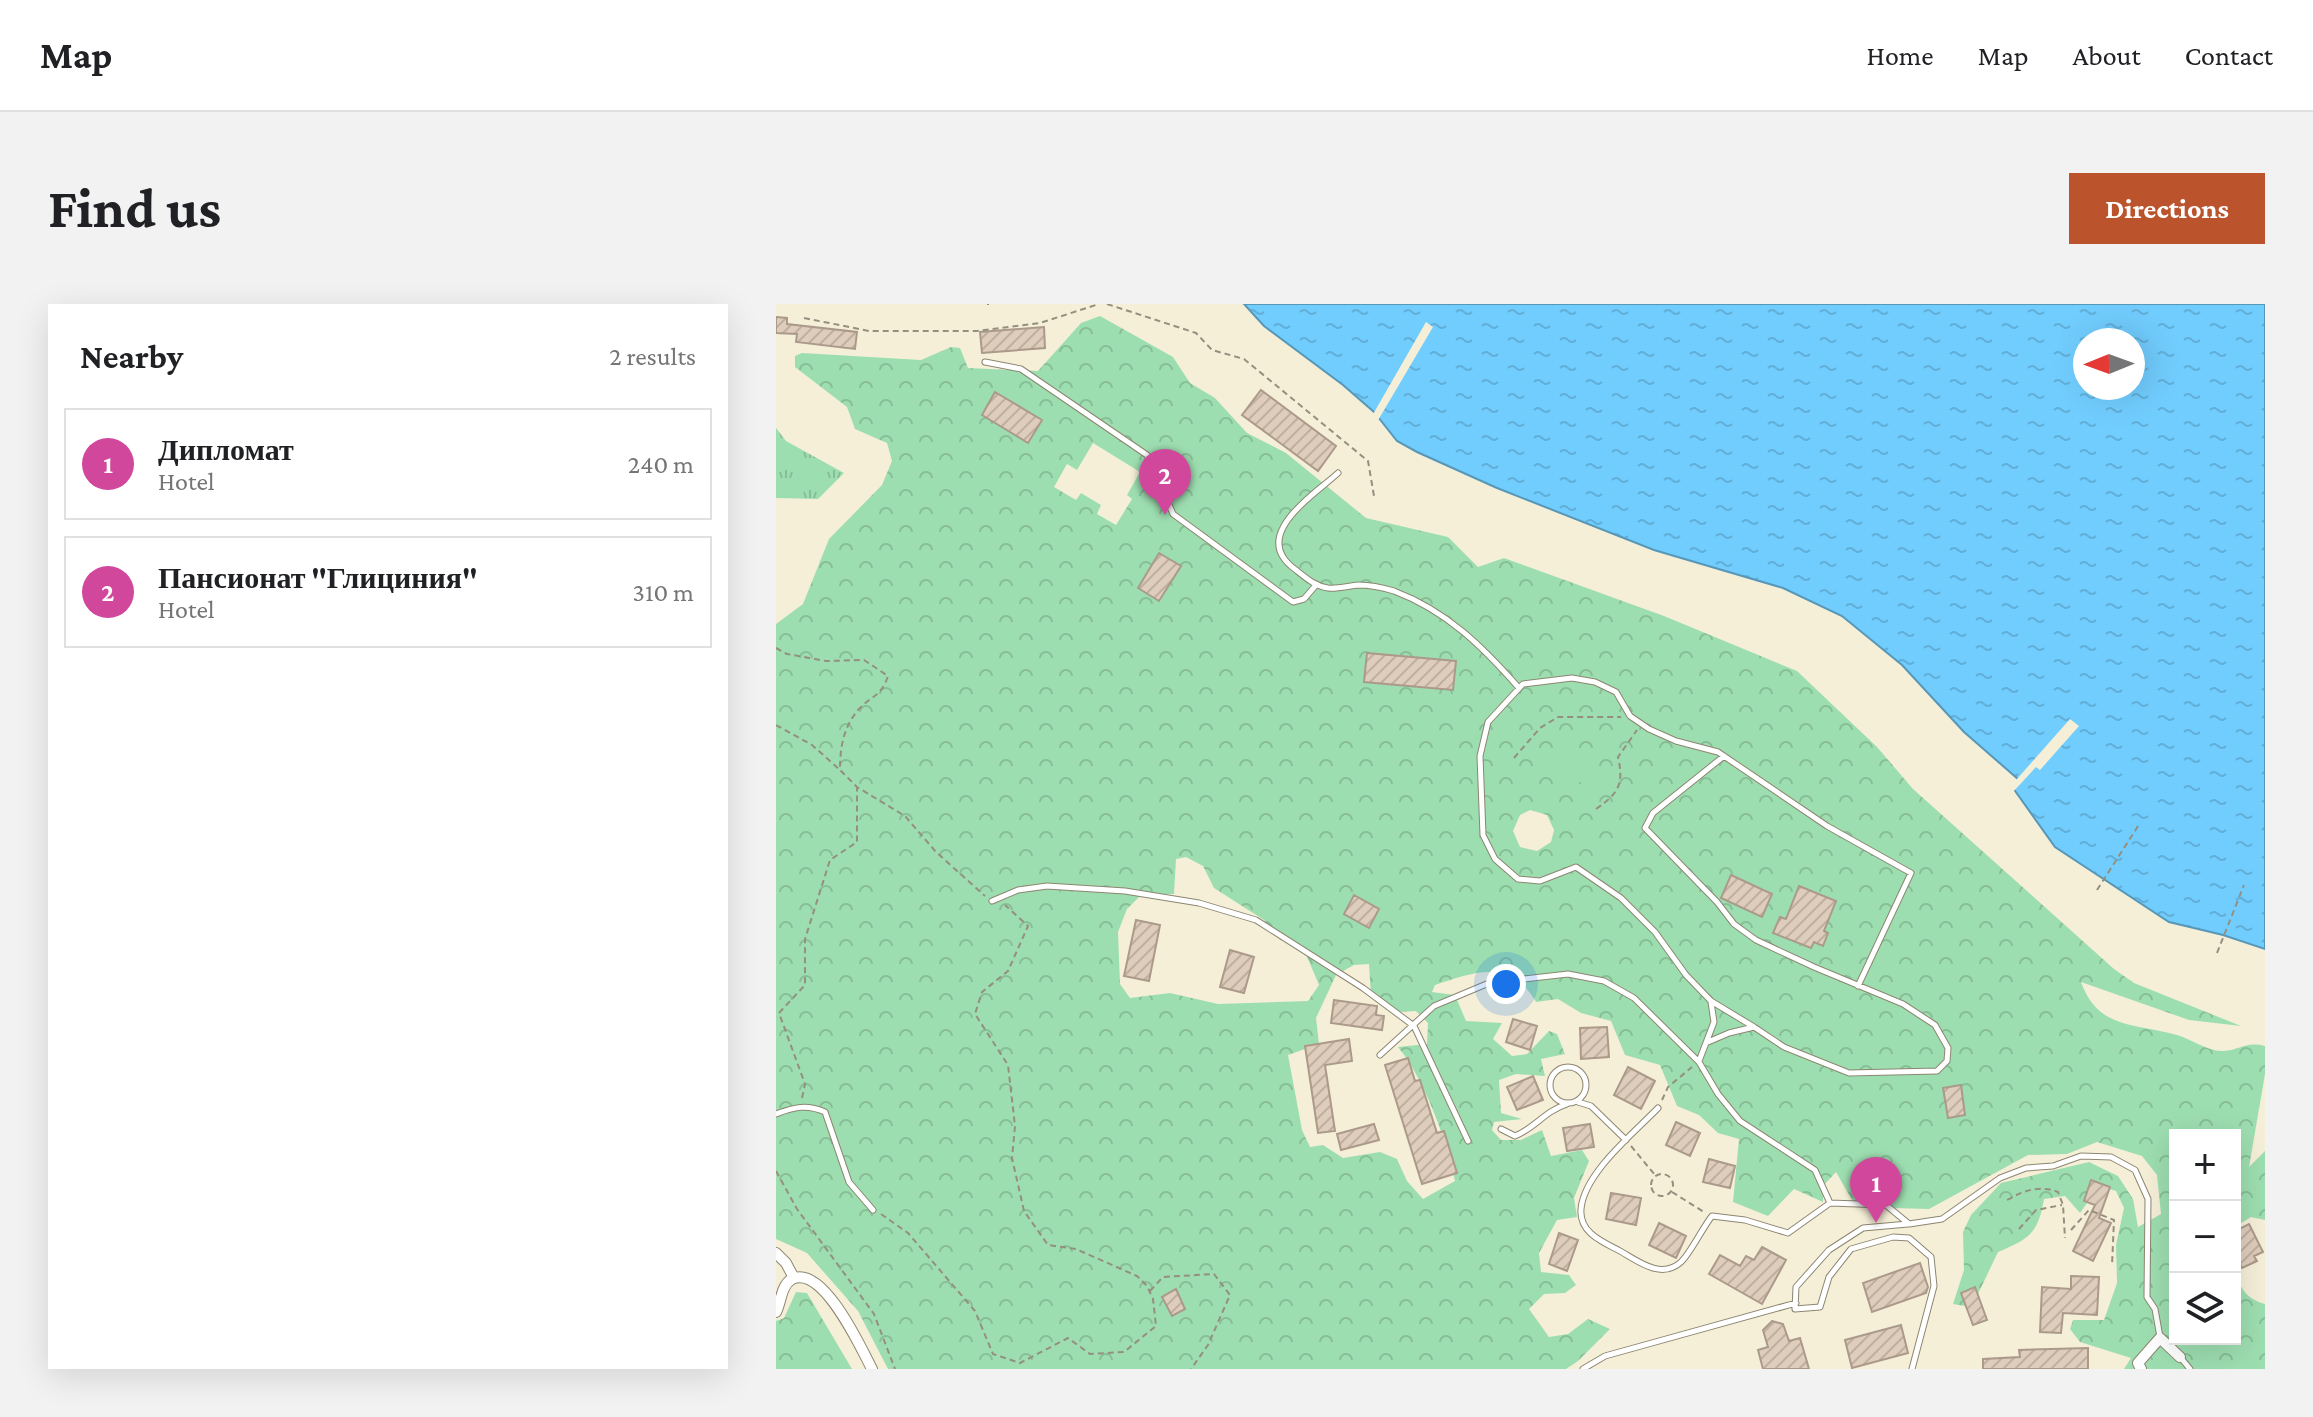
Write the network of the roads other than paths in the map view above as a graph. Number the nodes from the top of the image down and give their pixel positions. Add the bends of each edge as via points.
1 (985, 362) dead end
2 (1338, 473) dead end
3 (1316, 585) junction
4 (1519, 688) junction
5 (1724, 756) junction
6 (992, 901) road end
7 (1858, 986) junction
8 (1711, 1001) junction
9 (1414, 1026) junction
10 (1754, 1027) junction
11 (1708, 1042) junction
12 (1380, 1055) dead end
13 (1699, 1062) junction
14 (1577, 1101) junction
15 (1568, 1104) junction
16 (1658, 1108) road end
17 (776, 1114) edge
18 (1501, 1129) dead end
19 (1626, 1140) junction
20 (1468, 1141) dead end
21 (1830, 1203) junction
22 (873, 1210) road end
23 (1909, 1224) junction
24 (776, 1253) edge
25 (794, 1278) junction
26 (1796, 1303) junction
27 (776, 1312) edge
28 (2160, 1338) junction
29 (2180, 1357) joint
30 (872, 1369) edge
31 (1583, 1369) edge
32 (1912, 1369) edge
33 (2141, 1369) edge
34 (2190, 1369) edge

1 - 3 lane via 1021,369 1147,455 1173,514 1293,602 1304,599
2 - 3 lane via 1283,523 1278,534 1288,565
3 - 4 lane via 1393,591 1433,609 1479,643
4 - 5 lane via 1572,678 1595,682 1616,692 1630,716 1649,729
4 - 8 lane via 1488,722 1480,756 1483,835 1495,859 1518,879 1540,881 1576,867 1621,898
5 - 7 lane via 1827,826 1911,873
5 - 7 lane via 1653,813 1645,828 1734,924 1756,940
6 - 9 lane via 1047,886 1199,903 1256,920
7 - 10 lane via 1903,1004 1935,1025 1948,1048 1947,1061 1937,1071 1849,1073 1784,1047
8 - 10 lane
8 - 11 lane via 1714,1022
9 - 12 lane
9 - 13 lane via 1434,1006 1489,983 1568,974 1604,981 1634,998
9 - 20 lane
10 - 11 lane
11 - 13 lane
13 - 21 lane via 1740,1121 1815,1170
14 - 15 lane
14 - 15 lane via 1584,1094 1584,1076 1577,1069 1558,1069 1549,1086 1558,1102
14 - 19 lane via 1591,1106
15 - 18 lane via 1550,1110 1530,1130 1515,1136
16 - 19 lane
17 - 22 lane via 799,1107 825,1112 849,1182
19 - 21 lane via 1586,1188 1580,1211 1598,1241 1643,1266 1664,1270 1681,1262 1712,1216 1788,1233
21 - 23 lane via 1886,1205
23 - 26 lane via 1863,1228 1829,1250 1796,1287
23 - 28 lane via 1942,1219 2000,1178 2026,1168 2081,1156 2111,1157 2135,1170 2148,1199 2147,1297
24 - 25 street
25 - 27 street via 785,1285
25 - 30 street via 811,1280 832,1299
26 - 31 lane via 1605,1356
26 - 32 lane via 1795,1309 1820,1307 1829,1277 1851,1249 1909,1238 1931,1257 1934,1286
28 - 29 street
28 - 33 street via 2138,1363
29 - 34 lane

